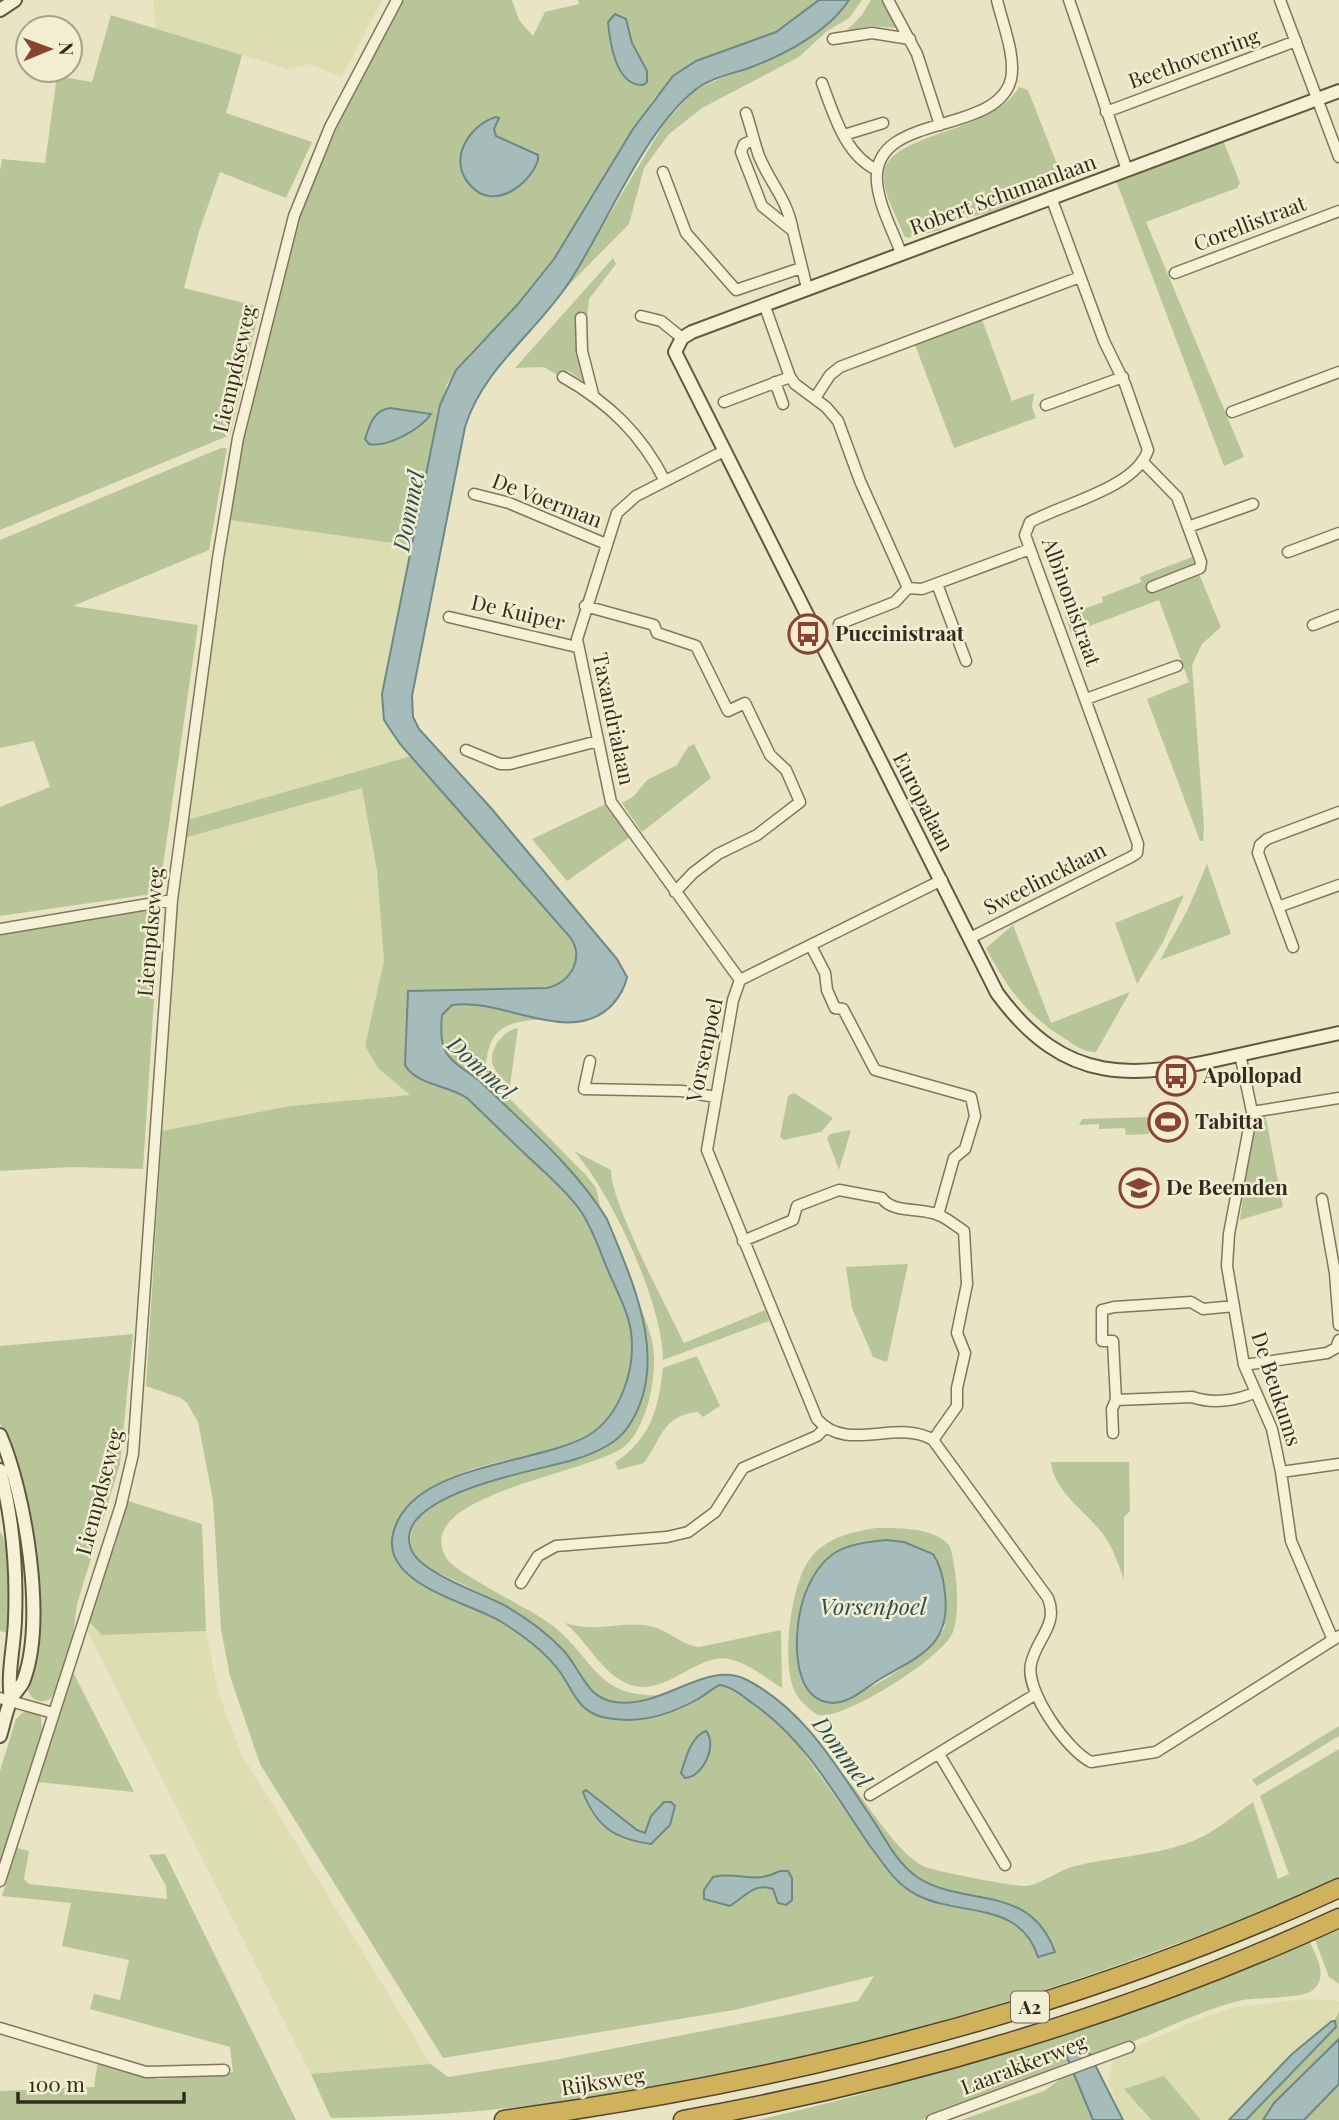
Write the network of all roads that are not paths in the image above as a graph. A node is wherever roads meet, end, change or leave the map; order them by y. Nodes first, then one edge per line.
1 (15, 0) edge
2 (397, 0) edge
3 (888, 0) edge
4 (997, 0) edge
5 (1069, 0) edge
6 (1280, 0) edge
7 (0, 10) edge
8 (834, 38) dead end
9 (909, 39) junction
10 (1296, 41) junction
11 (822, 83) dead end
12 (1339, 91) edge
13 (1317, 99) junction
14 (1106, 112) junction
15 (746, 113) dead end
16 (883, 123) dead end
17 (940, 125) junction
18 (844, 135) junction
19 (754, 140) junction
20 (1339, 157) edge
21 (877, 170) junction
22 (1127, 170) junction
23 (663, 172) dead end
24 (1051, 197) junction
25 (1339, 211) edge
26 (793, 232) junction
27 (901, 253) junction
28 (801, 268) junction
29 (1175, 273) dead end
30 (1080, 277) junction
31 (807, 288) junction
32 (764, 304) junction
33 (641, 316) dead end
34 (581, 318) dead end
35 (682, 338) junction
36 (1339, 372) edge
37 (563, 377) dead end
38 (790, 377) junction
39 (1123, 377) junction
40 (775, 382) junction
41 (593, 394) junction
42 (815, 398) junction
43 (724, 402) dead end
44 (783, 404) dead end
45 (1046, 405) dead end
46 (1232, 412) dead end
47 (724, 451) junction
48 (1142, 461) junction
49 (666, 481) junction
50 (474, 494) dead end
51 (1253, 504) dead end
52 (1188, 527) junction
53 (1339, 533) edge
54 (606, 544) junction
55 (1030, 549) junction
56 (1288, 552) dead end
57 (937, 584) junction
58 (1152, 587) dead end
59 (908, 588) junction
60 (585, 606) junction
61 (1339, 615) edge
62 (449, 617) dead end
63 (839, 624) dead end
64 (1313, 625) dead end
65 (578, 647) junction
66 (966, 661) dead end
67 (1177, 666) dead end
68 (1086, 699) junction
69 (598, 741) junction
70 (466, 750) dead end
71 (1339, 812) edge
72 (1137, 853) joint
73 (942, 880) junction
74 (1339, 885) edge
75 (675, 892) junction
76 (172, 900) junction
77 (1278, 907) junction
78 (0, 929) edge
79 (970, 938) junction
80 (811, 946) junction
81 (1293, 947) dead end
82 (740, 980) junction
83 (1339, 1033) edge
84 (1240, 1054) junction
85 (590, 1061) dead end
86 (715, 1097) junction
87 (1339, 1098) edge
88 (1252, 1112) junction
89 (1322, 1199) dead end
90 (938, 1215) junction
91 (743, 1241) junction
92 (1337, 1287) edge
93 (1234, 1306) junction
94 (1339, 1325) edge
95 (1338, 1346) edge
96 (1244, 1365) junction
97 (1256, 1392) junction
98 (1116, 1400) junction
99 (825, 1428) junction
100 (1113, 1433) dead end
101 (0, 1434) edge
102 (933, 1440) junction
103 (1339, 1464) edge
104 (0, 1470) edge
105 (1281, 1472) junction
106 (521, 1583) dead end
107 (1336, 1638) edge
108 (1036, 1694) junction
109 (5, 1699) edge
110 (53, 1713) junction
111 (0, 1735) edge
112 (939, 1754) junction
113 (870, 1795) dead end
114 (1004, 1865) dead end
115 (0, 1881) edge
116 (1339, 1888) edge
117 (1339, 1918) edge
118 (0, 2028) edge
119 (1129, 2047) dead end
120 (224, 2070) dead end
121 (504, 2120) edge
122 (683, 2120) edge
123 (932, 2120) edge

1 - 7 street
2 - 76 street, Liempdseweg
3 - 9 street
4 - 17 street
5 - 14 street
6 - 10 street
8 - 9 street
9 - 17 street
10 - 13 street
10 - 14 street, Beethovenring
11 - 18 street
12 - 13 street, Robert Schumanlaan
13 - 20 street
13 - 22 street, Robert Schumanlaan
14 - 22 street
15 - 19 street
16 - 18 street
17 - 21 street
18 - 21 street
19 - 26 street
19 - 26 street
21 - 27 street
22 - 24 street, Robert Schumanlaan
23 - 28 street
24 - 27 street, Robert Schumanlaan
24 - 30 street
25 - 29 street, Corellistraat
26 - 28 street
27 - 31 street, Robert Schumanlaan
28 - 31 street
30 - 39 street
30 - 42 street
31 - 32 street, Robert Schumanlaan
32 - 35 street, Robert Schumanlaan
32 - 38 street
33 - 35 street
34 - 41 street
35 - 47 street, Europalaan
36 - 46 street
37 - 41 street
38 - 40 street
38 - 42 street
39 - 45 street
39 - 48 street
40 - 43 street
40 - 44 street
41 - 49 street
42 - 59 street
47 - 49 street, Taxandrialaan
47 - 73 street, Europalaan
48 - 52 street
48 - 55 street, Albinonistraat
49 - 54 street, Taxandrialaan
50 - 54 street, De Voerman
51 - 52 street
52 - 58 street
53 - 56 street
54 - 60 street, Taxandrialaan
55 - 57 street
55 - 68 street, Albinonistraat
57 - 59 street
57 - 66 street
59 - 63 street
60 - 65 street, Taxandrialaan
60 - 75 street
61 - 64 street
62 - 65 street, De Kuiper
65 - 69 street, Taxandrialaan
67 - 68 street, Albinonistraat
68 - 72 street, Albinonistraat
69 - 70 street
69 - 75 street, Taxandrialaan
71 - 77 street
72 - 79 street, Sweelincklaan
73 - 79 street, Europalaan
73 - 80 street, Vorsenpoel
74 - 77 street
75 - 82 street, Taxandrialaan
76 - 78 street
76 - 110 street, Liempdseweg
77 - 81 street
79 - 84 street, Europalaan
80 - 82 street, Vorsenpoel
80 - 90 street
82 - 86 street, Vorsenpoel
83 - 84 street, Europalaan
84 - 88 street, De Beukums
85 - 86 street
86 - 91 street, Vorsenpoel
87 - 88 street
88 - 93 street, De Beukums
89 - 92 street
90 - 91 street
90 - 102 street
91 - 99 street, Vorsenpoel
92 - 94 street
93 - 96 street, De Beukums
93 - 98 street
95 - 96 street
96 - 97 street, De Beukums
97 - 98 street
97 - 105 street, De Beukums
98 - 100 street
99 - 102 street
99 - 106 street
101 - 109 street
102 - 108 street
103 - 105 street, De Beukums
104 - 109 street
105 - 107 street
107 - 108 street
108 - 112 street
109 - 110 street
109 - 111 street
110 - 115 street, Liempdseweg
112 - 113 street
112 - 114 street
116 - 121 highway, Rijksweg / A2
117 - 122 highway, A2
118 - 120 street
119 - 123 street, Laarakkerweg

